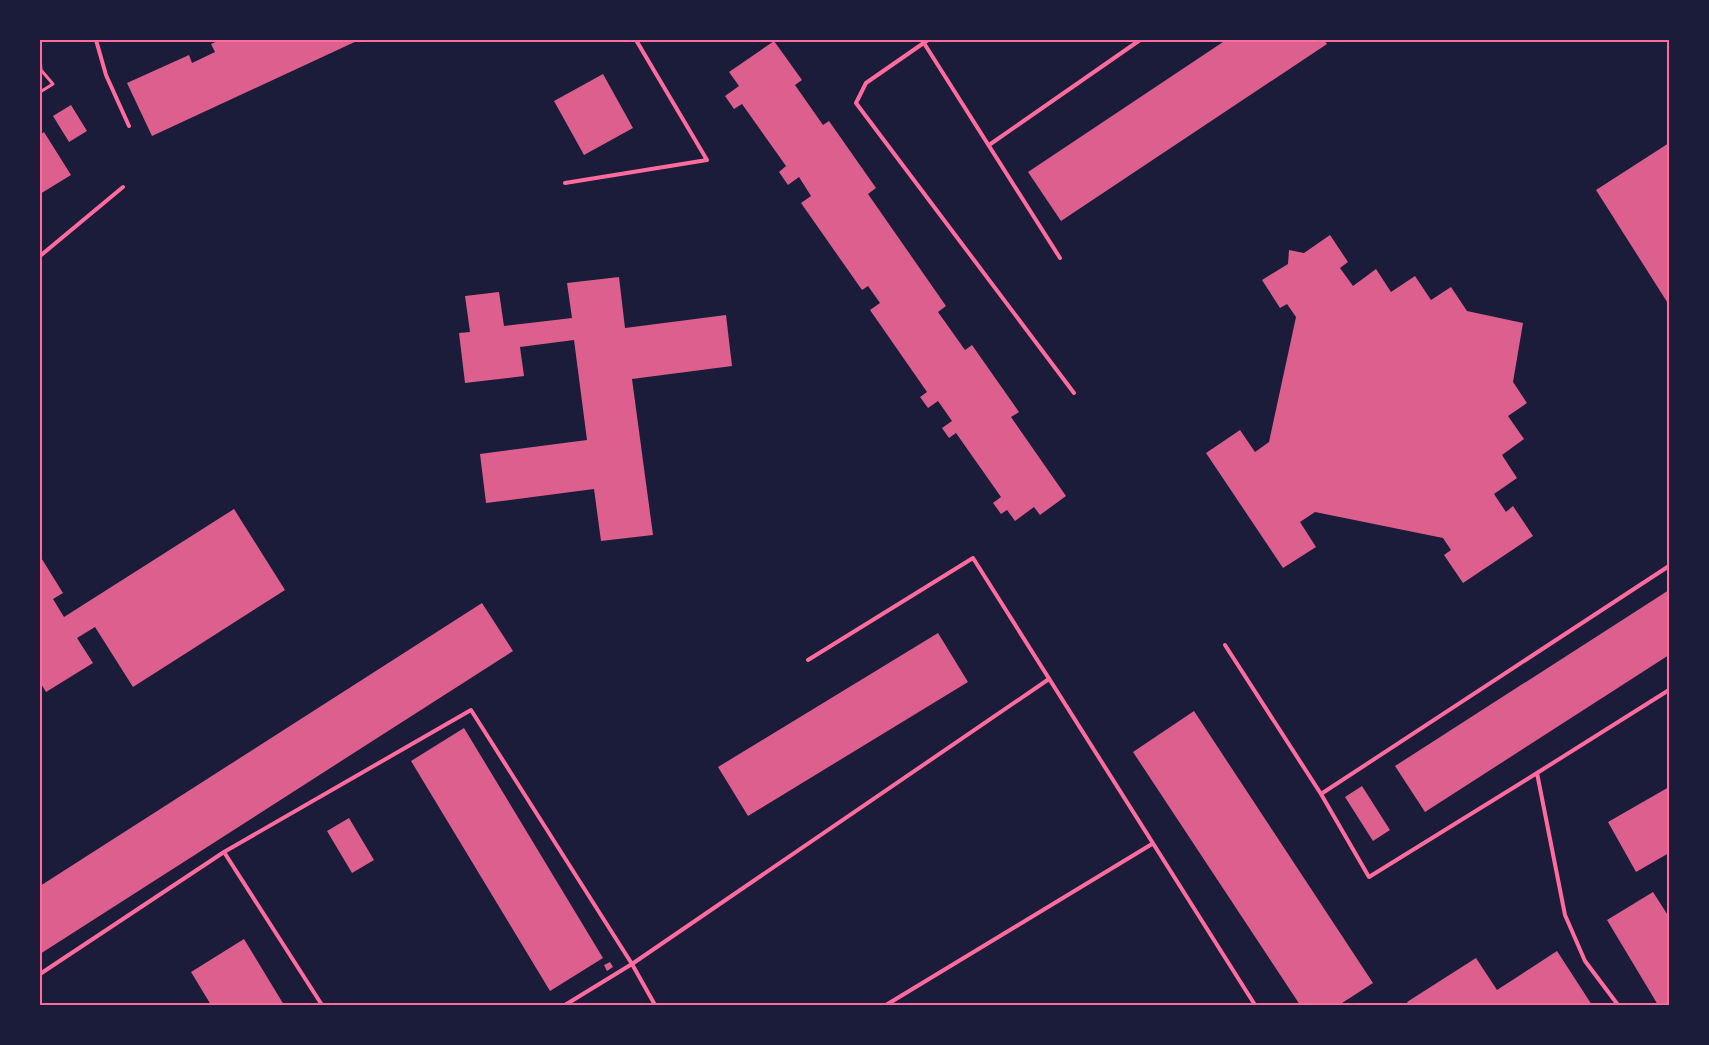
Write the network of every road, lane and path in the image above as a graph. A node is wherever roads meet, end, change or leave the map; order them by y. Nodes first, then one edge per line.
1 (96, 40) edge
2 (636, 40) edge
3 (1140, 40) edge
4 (925, 41) edge
5 (40, 56) edge
6 (41, 70) edge
7 (40, 92) edge
8 (129, 126) dead end
9 (989, 145) junction
10 (565, 183) dead end
11 (123, 187) dead end
12 (40, 256) edge
13 (1060, 258) dead end
14 (1074, 393) dead end
15 (1669, 566) edge
16 (1225, 645) dead end
17 (808, 660) dead end
18 (1049, 679) junction
19 (1669, 690) edge
20 (1537, 773) junction
21 (1321, 794) junction
22 (1152, 844) junction
23 (224, 852) junction
24 (632, 964) junction
25 (40, 974) edge
26 (322, 1005) edge
27 (565, 1005) edge
28 (656, 1005) edge
29 (886, 1005) edge
30 (1255, 1005) edge
31 (1618, 1005) edge

1 - 8 lane
2 - 10 lane
3 - 9 lane
4 - 9 lane
4 - 14 lane
5 - 6 path
6 - 7 path
9 - 13 lane
11 - 12 lane
15 - 21 lane
16 - 21 lane
17 - 18 lane
18 - 22 lane
18 - 24 lane
19 - 20 lane
20 - 21 lane
20 - 31 lane
22 - 29 lane
22 - 30 lane
23 - 24 lane
23 - 25 lane
23 - 26 lane
24 - 27 lane
24 - 28 lane

